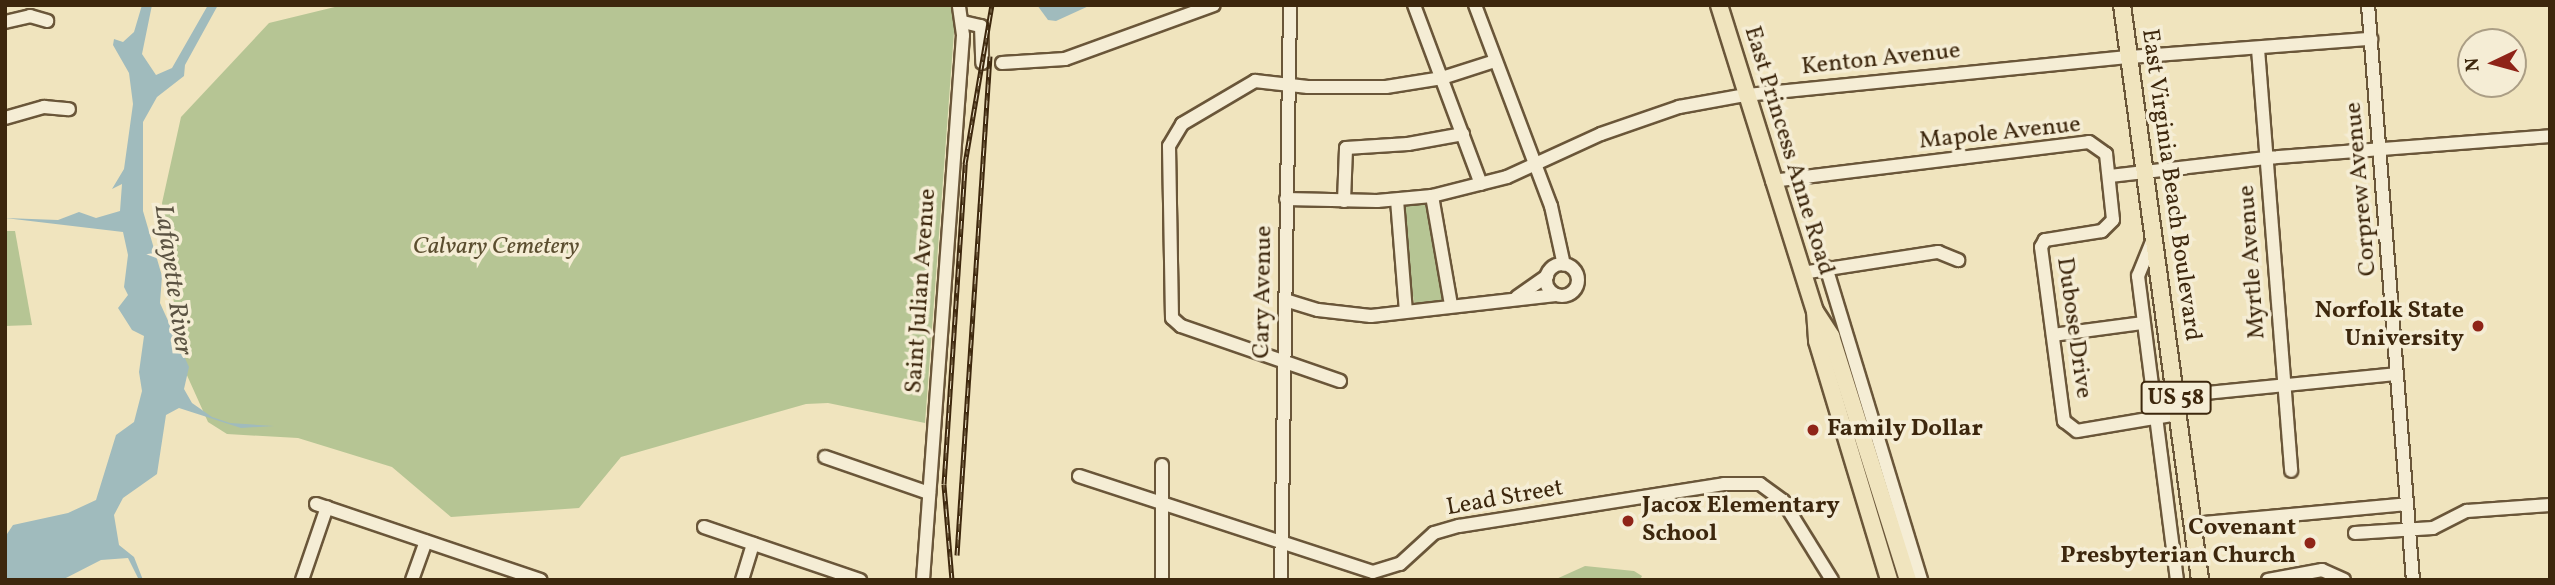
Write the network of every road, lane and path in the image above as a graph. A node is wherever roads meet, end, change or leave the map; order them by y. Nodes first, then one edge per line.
1 (959, 5) edge
2 (1214, 5) edge
3 (1290, 5) edge
4 (1414, 5) edge
5 (1475, 5) edge
6 (1719, 5) edge
7 (2122, 5) edge
8 (2368, 5) edge
9 (47, 21) dead end
10 (5, 22) edge
11 (963, 22) junction
12 (2371, 39) junction
13 (2258, 49) junction
14 (2129, 57) junction
15 (1495, 61) junction
16 (982, 63) dead end
17 (1002, 63) dead end
18 (1442, 78) junction
19 (1287, 84) junction
20 (1746, 95) junction
21 (69, 109) dead end
22 (5, 118) edge
23 (1463, 134) junction
24 (2550, 136) edge
25 (2380, 149) junction
26 (2266, 158) junction
27 (1536, 165) junction
28 (2143, 169) junction
29 (2110, 176) junction
30 (1772, 181) junction
31 (1481, 184) junction
32 (1432, 196) junction
33 (1286, 199) junction
34 (1397, 200) junction
35 (1344, 201) junction
36 (2153, 239) junction
37 (2042, 243) junction
38 (2027, 245) dead end
39 (1958, 260) dead end
40 (1564, 265) junction
41 (1826, 267) junction
42 (1802, 273) junction
43 (1547, 276) junction
44 (1556, 295) junction
45 (1517, 296) junction
46 (1285, 300) junction
47 (1451, 306) junction
48 (1815, 311) junction
49 (1406, 312) junction
50 (2143, 323) junction
51 (2053, 335) junction
52 (1284, 362) junction
53 (2397, 374) junction
54 (1340, 381) dead end
55 (2284, 386) junction
56 (2176, 396) junction
57 (2178, 414) junction
58 (2154, 419) junction
59 (825, 457) dead end
60 (1162, 465) dead end
61 (2291, 471) dead end
62 (1079, 476) dead end
63 (929, 493) junction
64 (2407, 503) junction
65 (1162, 504) junction
66 (2550, 505) edge
67 (2193, 524) junction
68 (704, 527) dead end
69 (2409, 527) junction
70 (2355, 533) dead end
71 (426, 541) junction
72 (753, 544) junction
73 (1282, 545) junction
74 (523, 577) edge
75 (302, 580) edge
76 (412, 580) edge
77 (541, 580) edge
78 (742, 580) edge
79 (860, 580) edge
80 (923, 580) edge
81 (1161, 580) edge
82 (1280, 580) edge
83 (1832, 580) edge
84 (1889, 580) edge
85 (1908, 580) edge
86 (1921, 580) edge
87 (2177, 580) edge
88 (2200, 580) edge
89 (2268, 580) edge
90 (2344, 580) edge
91 (2413, 580) edge

1 - 11 street, Saint Julian Avenue
2 - 17 street
3 - 19 street, Cary Avenue
4 - 18 street
5 - 15 street
6 - 20 main road, East Princess Anne Road
7 - 14 main road, East Virginia Beach Boulevard / US 58
8 - 12 street, Corprew Avenue
9 - 10 street
11 - 16 street
11 - 63 street, Saint Julian Avenue
12 - 13 street, Kenton Avenue
12 - 25 street, Corprew Avenue
13 - 14 street, Kenton Avenue
13 - 26 street, Myrtle Avenue
14 - 20 street, Kenton Avenue
14 - 28 main road, East Virginia Beach Boulevard / US 58
15 - 18 street
15 - 27 street
18 - 19 street
18 - 23 street
19 - 33 street, Cary Avenue
19 - 52 street
20 - 27 street, Kenton Avenue
20 - 30 main road, East Princess Anne Road
21 - 22 street
23 - 31 street
23 - 35 street
24 - 25 street
25 - 26 street
25 - 53 street, Corprew Avenue
26 - 28 street
26 - 55 street, Myrtle Avenue
27 - 31 street, Kenton Avenue
27 - 40 street
28 - 29 street
28 - 36 main road, East Virginia Beach Boulevard / US 58
29 - 30 street, Mapole Avenue
29 - 37 street, Dubose Drive
30 - 42 main road, East Princess Anne Road
31 - 32 street, Kenton Avenue
32 - 34 street, Kenton Avenue
32 - 47 street
33 - 35 street, Kenton Avenue
33 - 46 street, Cary Avenue
34 - 35 street, Kenton Avenue
34 - 49 street
36 - 50 street
36 - 56 main road, East Virginia Beach Boulevard / US 58
37 - 38 street
37 - 51 street, Dubose Drive
39 - 41 street
40 - 43 street
40 - 44 street
41 - 42 street
41 - 86 street
42 - 48 main road, East Princess Anne Road
43 - 44 street
43 - 45 street
44 - 45 street
45 - 47 street
46 - 49 street
46 - 52 street, Cary Avenue
47 - 49 street
48 - 84 main road, East Princess Anne Road
48 - 85 main road, East Princess Anne Road
50 - 51 street
50 - 58 street
51 - 58 street, Dubose Drive
52 - 54 street
52 - 73 street, Cary Avenue
53 - 55 street
53 - 64 street, Corprew Avenue
55 - 56 street
55 - 61 street, Myrtle Avenue
56 - 57 main road, East Virginia Beach Boulevard / US 58
57 - 58 street, Dubose Drive
57 - 67 main road, East Virginia Beach Boulevard / US 58
58 - 87 street
59 - 63 street
60 - 65 street
62 - 65 street, Lead Street
63 - 80 street, Saint Julian Avenue
64 - 67 street
64 - 69 street, Corprew Avenue
65 - 73 street, Lead Street
65 - 81 street
66 - 69 street
67 - 88 main road, East Virginia Beach Boulevard / US 58
68 - 72 street
69 - 70 street
69 - 91 street, Corprew Avenue
71 - 74 street
71 - 75 street
71 - 76 street
72 - 78 street
72 - 79 street
73 - 82 street, Cary Avenue
73 - 83 street, Lead Street
74 - 77 street
89 - 90 street

